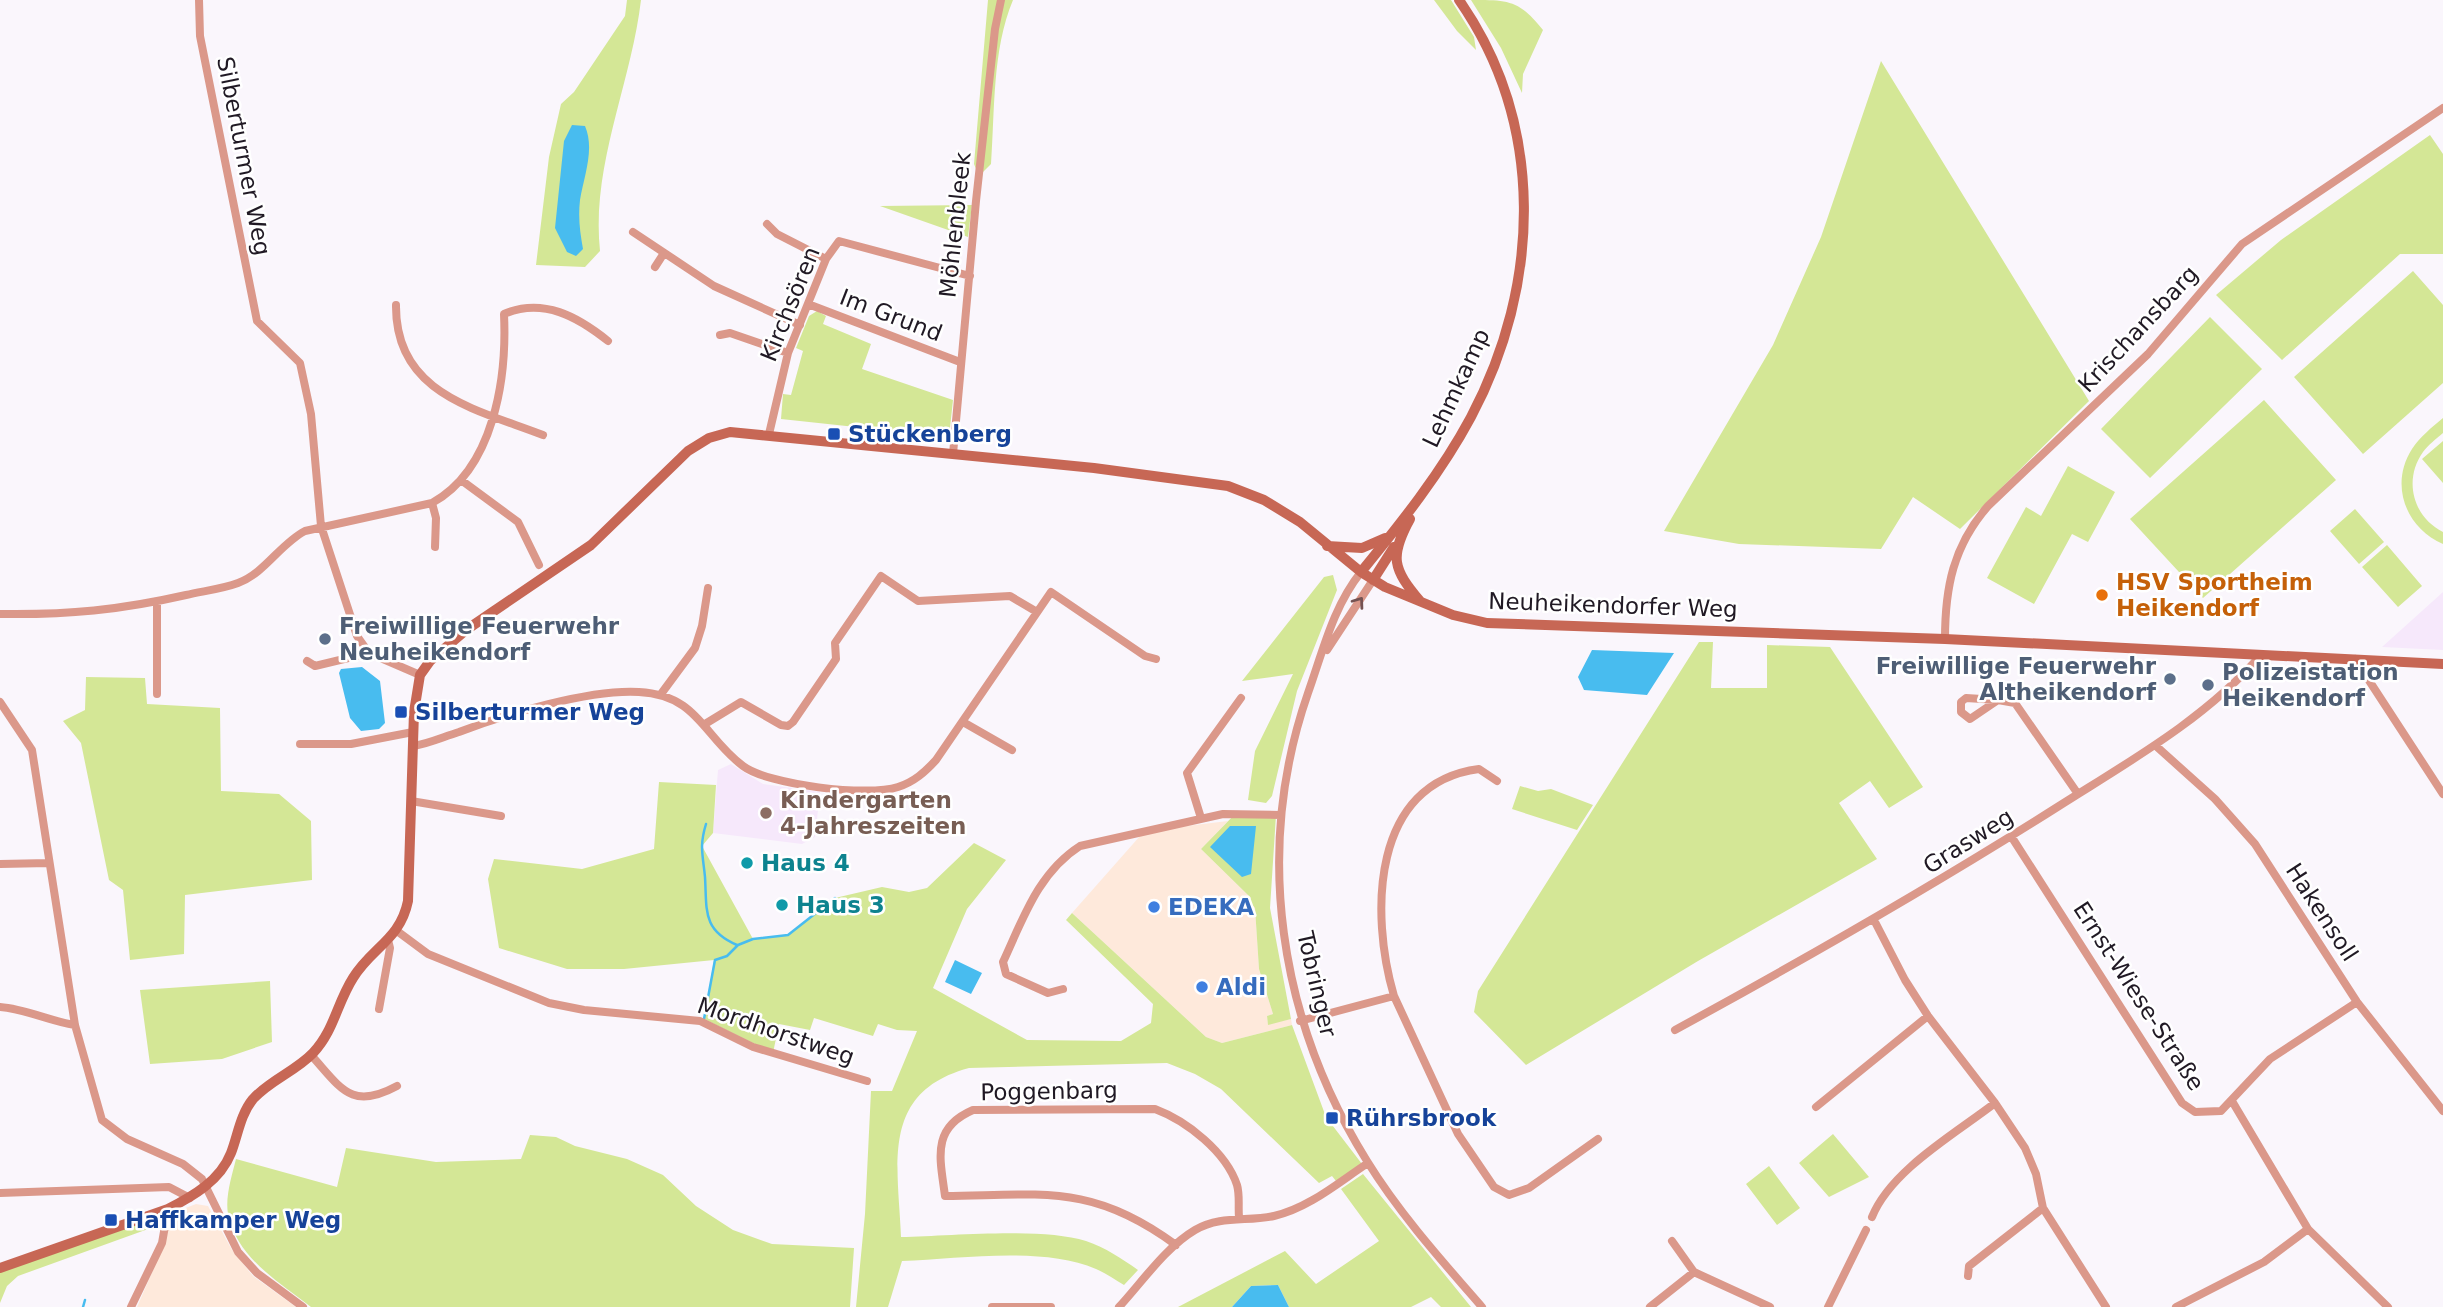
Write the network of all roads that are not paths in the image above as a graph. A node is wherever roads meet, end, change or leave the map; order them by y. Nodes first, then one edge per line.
1 (199, 0) edge
2 (1001, 0) edge
3 (1459, 0) edge
4 (2443, 108) edge
5 (767, 225) dead end
6 (633, 232) dead end
7 (664, 253) junction
8 (826, 259) junction
9 (655, 267) dead end
10 (970, 276) junction
11 (808, 304) junction
12 (396, 305) dead end
13 (800, 325) junction
14 (720, 335) dead end
15 (608, 341) dead end
16 (788, 354) junction
17 (961, 362) junction
18 (492, 415) junction
19 (769, 434) junction
20 (543, 435) dead end
21 (953, 454) junction
22 (461, 480) junction
23 (432, 503) junction
24 (321, 526) junction
25 (1398, 533) junction
26 (1327, 545) junction
27 (435, 547) dead end
28 (539, 565) dead end
29 (1361, 572) junction
30 (1373, 580) junction
31 (708, 587) dead end
32 (157, 601) junction
33 (1423, 605) junction
34 (1037, 612) junction
35 (0, 614) edge
36 (1945, 639) junction
37 (369, 653) junction
38 (2261, 655) junction
39 (1156, 659) dead end
40 (2355, 659) junction
41 (307, 662) dead end
42 (2443, 664) edge
43 (1318, 665) junction
44 (420, 675) junction
45 (158, 694) dead end
46 (661, 694) junction
47 (1241, 698) dead end
48 (1998, 701) dead end
49 (0, 702) edge
50 (962, 722) junction
51 (705, 724) junction
52 (413, 732) junction
53 (300, 744) dead end
54 (414, 746) junction
55 (2156, 746) junction
56 (1012, 750) dead end
57 (1497, 782) dead end
58 (2078, 794) junction
59 (2443, 794) edge
60 (411, 801) junction
61 (1280, 815) junction
62 (501, 816) dead end
63 (1201, 818) junction
64 (2011, 836) junction
65 (48, 863) junction
66 (0, 864) edge
67 (1874, 920) junction
68 (397, 931) junction
69 (388, 940) junction
70 (1063, 989) dead end
71 (1394, 996) junction
72 (2357, 1002) junction
73 (0, 1007) edge
74 (379, 1009) dead end
75 (1928, 1016) junction
76 (1300, 1021) junction
77 (75, 1025) junction
78 (1675, 1030) dead end
79 (312, 1055) junction
80 (867, 1081) dead end
81 (397, 1086) dead end
82 (2232, 1101) junction
83 (1995, 1103) junction
84 (1816, 1107) dead end
85 (2443, 1111) edge
86 (1598, 1139) dead end
87 (1368, 1163) junction
88 (206, 1186) junction
89 (0, 1193) edge
90 (190, 1198) junction
91 (2043, 1208) junction
92 (168, 1209) junction
93 (1239, 1217) junction
94 (1872, 1217) dead end
95 (2308, 1229) junction
96 (1866, 1230) dead end
97 (1671, 1241) dead end
98 (1176, 1245) junction
99 (0, 1268) edge
100 (1695, 1272) junction
101 (1968, 1276) dead end
102 (131, 1307) edge
103 (303, 1307) edge
104 (992, 1307) edge
105 (1051, 1307) edge
106 (1119, 1307) edge
107 (1482, 1307) edge
108 (1650, 1307) edge
109 (1770, 1307) edge
110 (1828, 1307) edge
111 (2106, 1307) edge
112 (2176, 1307) edge
113 (2388, 1307) edge

1 - 24 street, Silberturmer Weg
2 - 10 street, Möhlenbleek
3 - 25 street, Lehmkamp
4 - 36 street, Krischansbarg
5 - 8 street
6 - 7 street
7 - 9 street
7 - 13 street
8 - 10 street, Kirchsören
8 - 11 street, Kirchsören
10 - 17 street, Möhlenbleek
11 - 13 street, Kirchsören
11 - 17 street, Im Grund
12 - 18 street
13 - 16 street, Kirchsören
14 - 16 street
15 - 18 street
16 - 19 street, Kirchsören
17 - 21 street, Möhlenbleek
18 - 20 street
18 - 22 street
19 - 21 street, Neuheikendorfer Weg
19 - 44 street, Neuheikendorfer Weg
21 - 26 street, Neuheikendorfer Weg
22 - 23 street
22 - 28 street
23 - 24 street
23 - 27 street
24 - 32 street
24 - 37 street, Silberturmer Weg
25 - 26 street
25 - 29 street
25 - 30 street
25 - 33 street
26 - 29 street, Neuheikendorfer Weg
29 - 30 street, Neuheikendorfer Weg
29 - 43 street, Tobringer
30 - 33 street, Neuheikendorfer Weg
43 -> 30 street, Tobringer
31 - 46 street
32 - 35 street
32 - 45 street
33 - 36 street, Neuheikendorfer Weg
34 - 39 street
34 - 50 street
34 - 51 street
36 - 38 street, Neuheikendorfer Weg
37 - 41 street
37 - 44 street
38 - 40 street, Neuheikendorfer Weg
38 - 55 street, Grasweg
40 - 42 street, Neuheikendorfer Weg
40 - 59 street
43 - 61 street, Tobringer
44 - 52 street
46 - 51 street
46 - 54 street
47 - 63 street
48 - 58 street
49 - 65 street
50 - 51 street
50 - 56 street
52 - 53 street
52 - 54 street
54 - 60 street
55 - 58 street, Grasweg
55 - 72 street, Hakensoll
57 - 71 street
58 - 64 street, Grasweg
60 - 62 street
60 - 68 street
61 - 63 street
61 - 76 street, Tobringer
63 - 70 street
64 - 67 street, Grasweg
64 - 82 street, Ernst-Wiese-Straße
65 - 66 street
65 - 77 street
67 - 75 street
67 - 78 street, Grasweg
68 - 69 street
68 - 80 street, Mordhorstweg
69 - 74 street
69 - 79 street
71 - 76 street
71 - 86 street
72 - 82 street, Ernst-Wiese-Straße
72 - 85 street, Hakensoll
73 - 77 street
75 - 83 street
75 - 84 street
76 - 87 street, Tobringer
77 - 88 street
79 - 81 street
79 - 88 street
82 - 95 street
83 - 91 street
83 - 94 street
87 - 93 street
87 - 107 street, Tobringer
88 - 90 street
88 - 103 street
89 - 90 street
90 - 92 street
91 - 101 street
91 - 111 street
92 - 99 street
92 - 102 street
93 - 98 street
93 - 98 street, Poggenbarg
95 - 112 street
95 - 113 street
96 - 110 street
97 - 100 street
98 - 106 street
100 - 108 street
100 - 109 street
104 - 105 street

